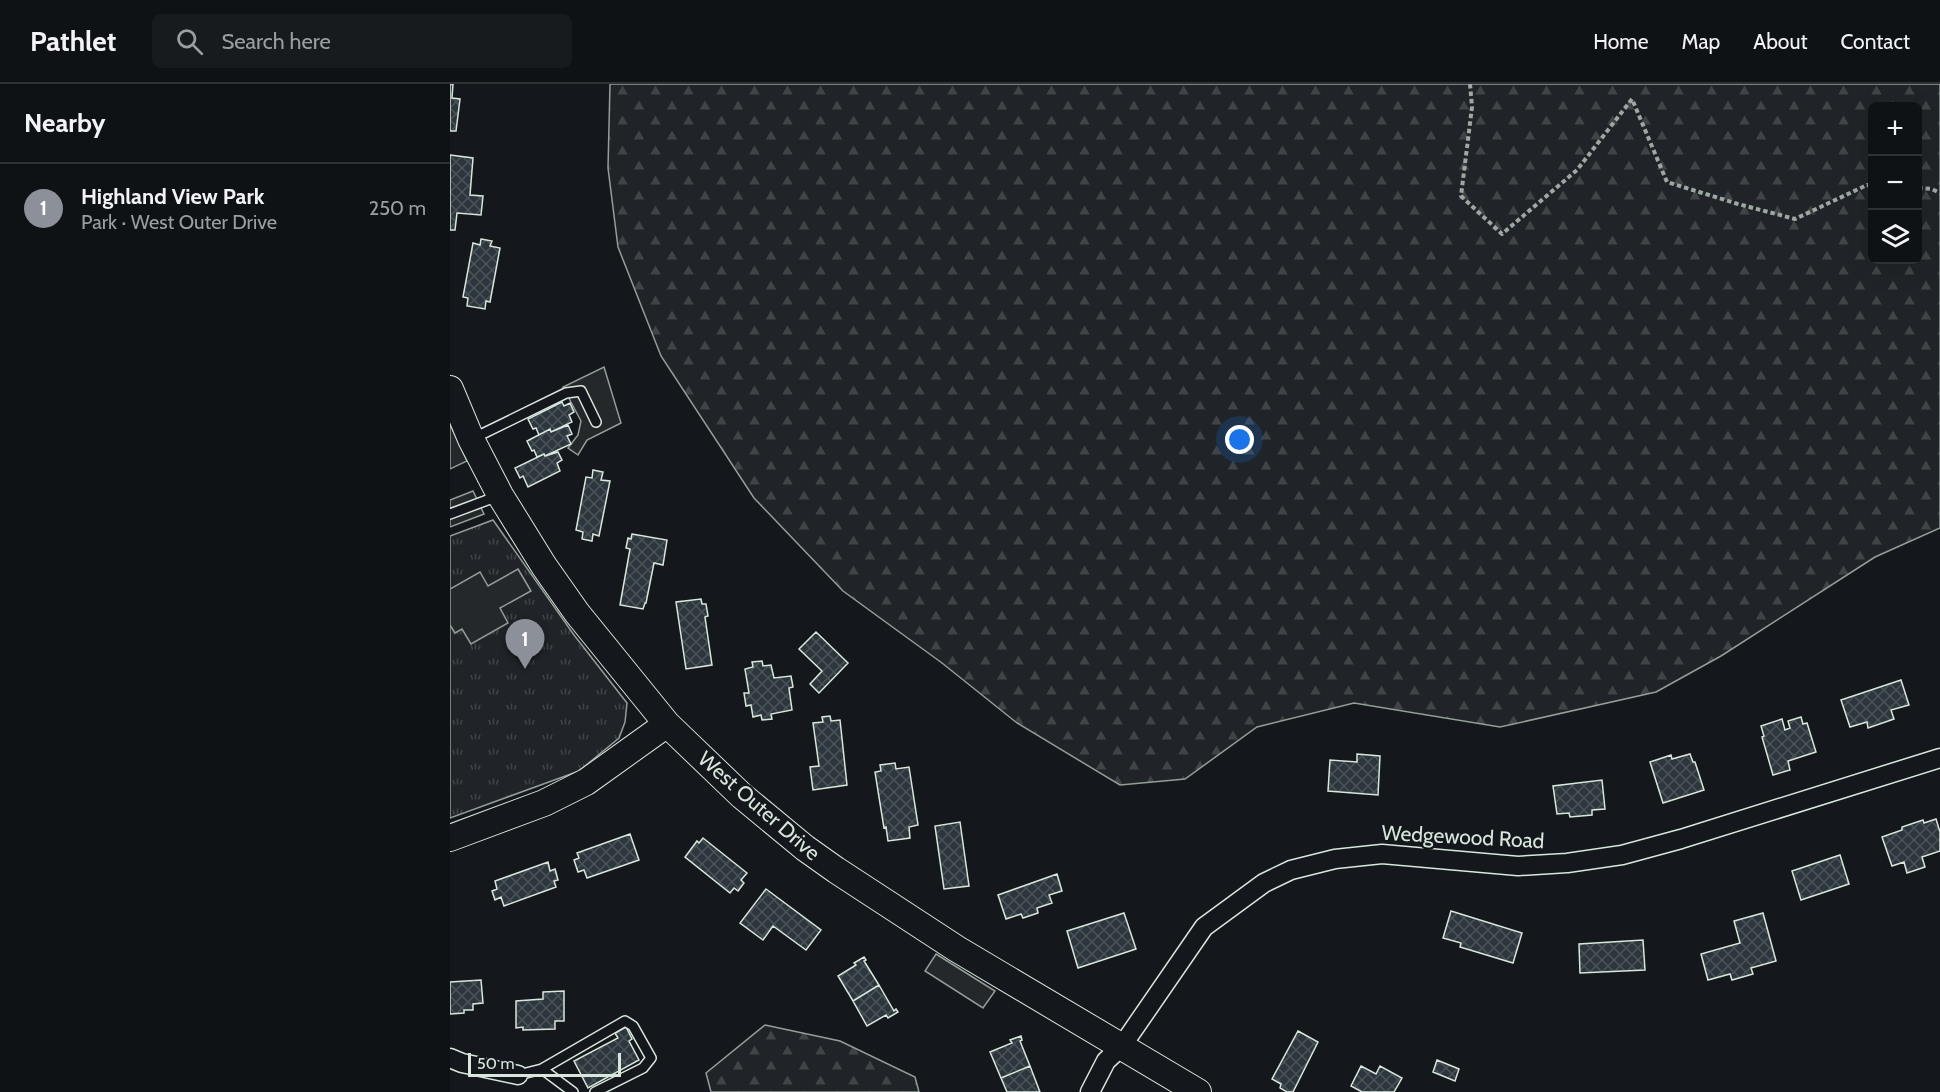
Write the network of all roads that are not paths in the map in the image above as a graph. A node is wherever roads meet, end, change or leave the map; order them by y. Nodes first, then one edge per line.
1 (450, 389) edge
2 (596, 422) dead end
3 (471, 439) junction
4 (500, 495) junction
5 (450, 514) edge
6 (667, 724) junction
7 (1940, 758) edge
8 (450, 838) edge
9 (1122, 1046) junction
10 (450, 1058) edge
11 (542, 1069) junction
12 (518, 1075) joint
13 (573, 1092) edge
14 (595, 1092) edge
15 (1090, 1092) edge
16 (1198, 1092) edge

1 - 3 street, West Outer Drive
2 - 3 lane
3 - 4 street, West Outer Drive
4 - 5 lane
4 - 6 street, West Outer Drive
6 - 8 street
6 - 9 street, West Outer Drive
7 - 9 street, Wedgewood Road
9 - 15 street, Wedgewood Road
9 - 16 street, West Outer Drive
10 - 12 street
11 - 12 lane
11 - 13 lane
11 - 14 lane

